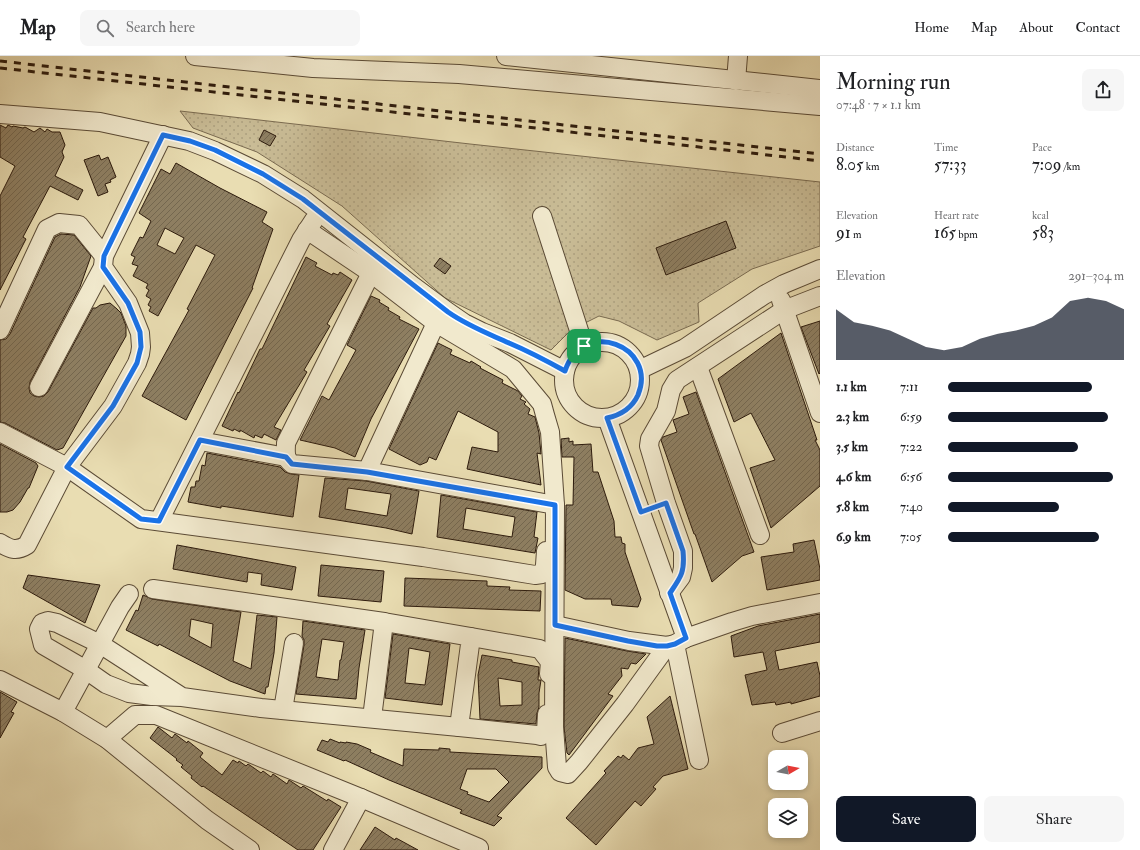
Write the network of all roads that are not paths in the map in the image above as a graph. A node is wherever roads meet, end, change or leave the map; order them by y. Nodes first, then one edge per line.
1 (195, 56) edge
2 (506, 56) edge
3 (738, 56) edge
4 (736, 81) junction
5 (820, 89) edge
6 (820, 106) edge
7 (0, 114) edge
8 (163, 135) junction
9 (320, 211) junction
10 (542, 216) dead end
11 (307, 230) junction
12 (103, 261) junction
13 (820, 269) edge
14 (371, 273) junction
15 (776, 288) junction
16 (820, 296) edge
17 (784, 310) junction
18 (436, 323) junction
19 (0, 330) edge
20 (584, 346) junction
21 (698, 367) junction
22 (640, 370) junction
23 (565, 371) junction
24 (39, 387) dead end
25 (820, 413) edge
26 (607, 418) junction
27 (0, 432) edge
28 (200, 440) junction
29 (286, 457) junction
30 (67, 467) junction
31 (367, 472) junction
32 (666, 503) junction
33 (551, 504) junction
34 (641, 512) junction
35 (159, 521) junction
36 (760, 535) dead end
37 (0, 543) edge
38 (153, 589) dead end
39 (670, 593) junction
40 (129, 594) dead end
41 (820, 603) edge
42 (384, 622) junction
43 (555, 625) junction
44 (471, 637) junction
45 (676, 642) junction
46 (294, 643) dead end
47 (100, 644) junction
48 (86, 670) junction
49 (0, 680) edge
50 (182, 698) junction
51 (283, 710) junction
52 (63, 712) junction
53 (372, 718) junction
54 (820, 721) edge
55 (459, 727) junction
56 (782, 733) dead end
57 (107, 739) junction
58 (699, 760) dead end
59 (361, 798) junction
60 (479, 848) dead end
61 (250, 850) edge
62 (333, 850) edge

1 - 6 street
2 - 4 street
3 - 4 street
4 - 5 street
7 - 8 street
8 - 9 street
8 - 12 street
9 - 11 street
9 - 23 street
10 - 20 street
11 - 14 street
11 - 28 street
12 - 19 street
12 - 24 street
12 - 30 street
13 - 15 street
14 - 18 street
14 - 29 street
15 - 17 street
15 - 22 street
16 - 17 street
17 - 21 street
17 - 25 street
18 - 31 street
18 - 33 street
20 - 22 street
20 - 23 street
21 - 32 street
21 - 36 street
22 - 26 street
23 - 26 street
26 - 34 street
27 - 30 street
28 - 29 street
28 - 35 street
29 - 31 street
30 - 35 street
30 - 37 street
31 - 33 street
32 - 34 street
32 - 39 street
33 - 35 street
33 - 43 street
34 - 39 street
38 - 42 street
39 - 45 street
40 - 47 street
41 - 45 street
42 - 44 street
42 - 53 street
43 - 45 street
43 - 45 street
44 - 55 street
44 - 55 street
45 - 58 street
46 - 51 street
47 - 48 street
47 - 48 street
47 - 50 street
48 - 50 street
48 - 52 street
49 - 52 street
50 - 51 street
51 - 53 street
52 - 57 street
53 - 55 street
54 - 56 street
57 - 59 street
57 - 61 street
59 - 60 street
59 - 62 street

